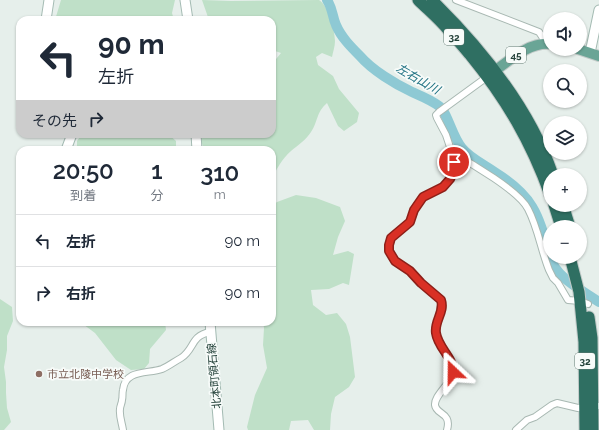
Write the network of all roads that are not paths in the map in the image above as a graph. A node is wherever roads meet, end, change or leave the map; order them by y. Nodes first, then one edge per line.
1 (49, 0) edge
2 (185, 0) edge
3 (418, 0) edge
4 (432, 0) edge
5 (456, 0) edge
6 (599, 10) edge
7 (47, 16) edge
8 (187, 16) edge
9 (543, 37) edge
10 (543, 45) edge
11 (594, 55) edge
12 (491, 74) junction
13 (452, 153) junction
14 (550, 168) edge
15 (543, 175) edge
16 (573, 264) edge
17 (578, 264) edge
18 (579, 277) junction
19 (583, 299) junction
20 (210, 326) edge
21 (210, 332) junction
22 (592, 407) edge
23 (123, 430) edge
24 (219, 430) edge
25 (447, 430) edge
26 (516, 430) edge
27 (585, 430) edge
28 (593, 430) edge

1 - 7 main road
2 - 8 main road
3 - 12 highway, 32
4 - 12 highway, 32
5 - 9 street
6 - 11 main road
10 - 12 main road, 45
12 - 13 street
12 - 14 highway, 32
12 - 15 highway, 32
13 - 19 street
13 - 25 street
16 - 18 highway, 32
17 - 18 highway, 32
18 - 19 highway, 32
19 - 22 highway, 32
20 - 21 main road, 北本町領石線
21 - 23 street
21 - 24 main road, 北本町領石線
22 - 26 street
22 - 27 highway, 32
22 - 28 highway, 32

